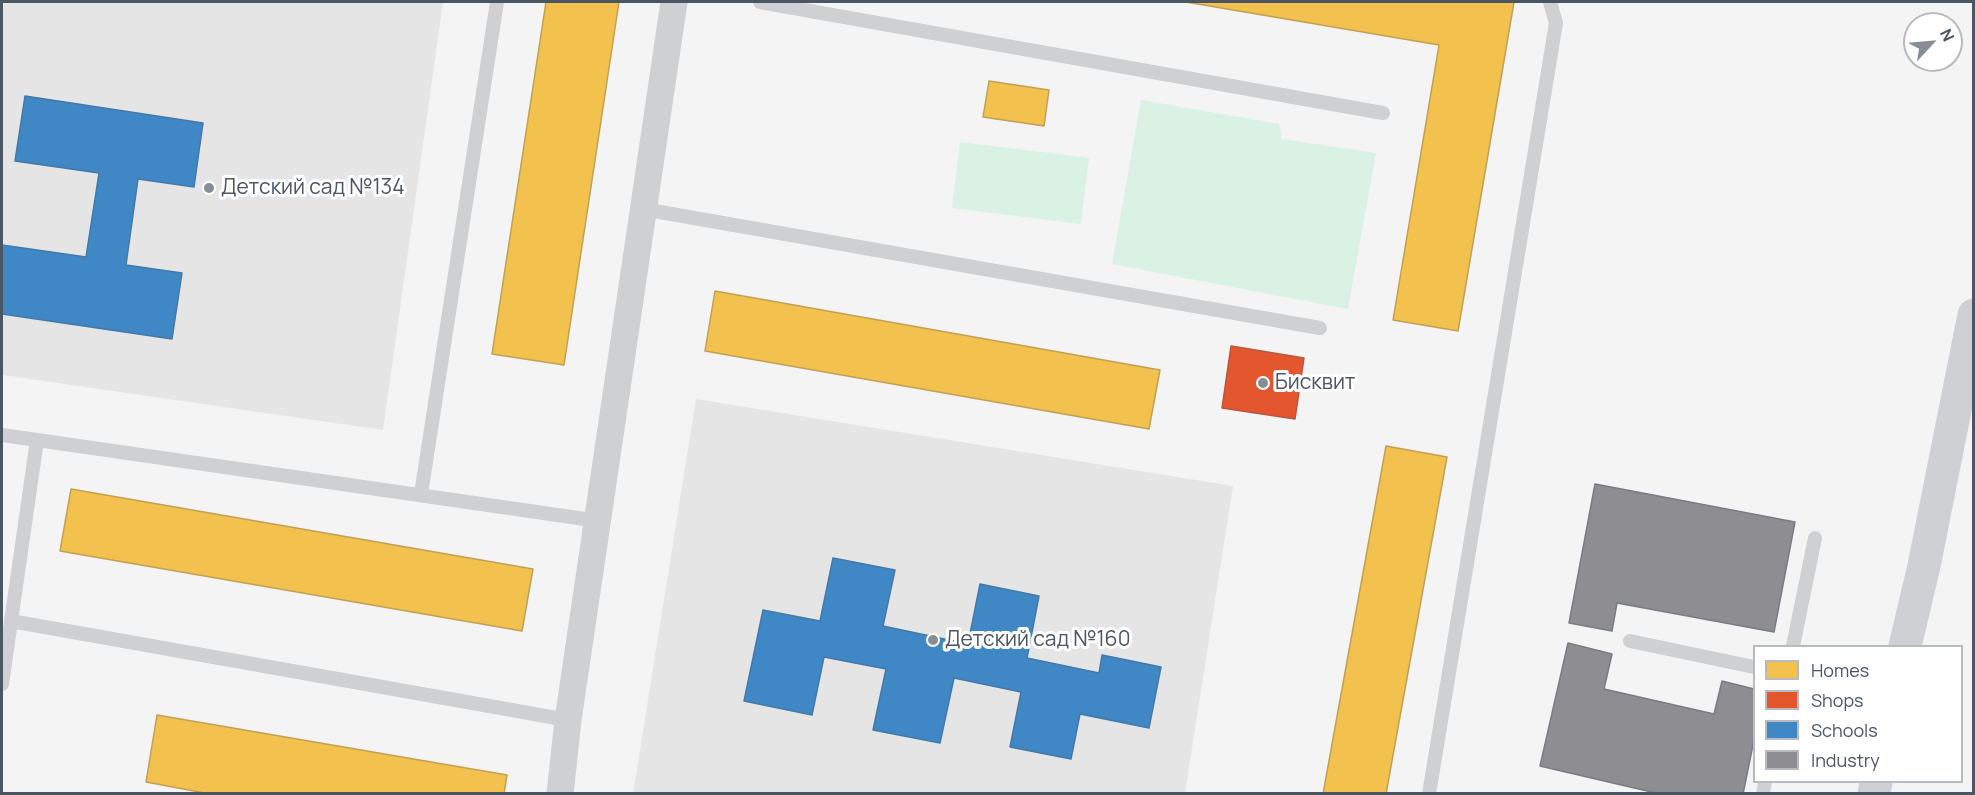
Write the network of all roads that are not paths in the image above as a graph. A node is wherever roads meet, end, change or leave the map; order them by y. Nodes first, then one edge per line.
1 (497, 2) edge
2 (674, 2) edge
3 (760, 2) edge
4 (1550, 2) edge
5 (1383, 113) dead end
6 (643, 209) junction
7 (1974, 315) edge
8 (1320, 328) dead end
9 (2, 435) edge
10 (37, 440) junction
11 (421, 494) junction
12 (599, 521) junction
13 (1815, 538) dead end
14 (11, 621) junction
15 (1630, 641) dead end
16 (1793, 645) edge
17 (1905, 645) edge
18 (1753, 667) edge
19 (2, 684) edge
20 (568, 720) junction
21 (560, 794) edge
22 (1429, 794) edge

1 - 11 lane
2 - 6 street
3 - 5 lane
4 - 22 lane
6 - 8 lane
6 - 12 street
7 - 17 main road
9 - 10 lane
10 - 11 lane
10 - 14 lane
11 - 12 lane
12 - 20 street
13 - 16 lane
14 - 19 lane
14 - 20 lane
15 - 18 lane
20 - 21 street

